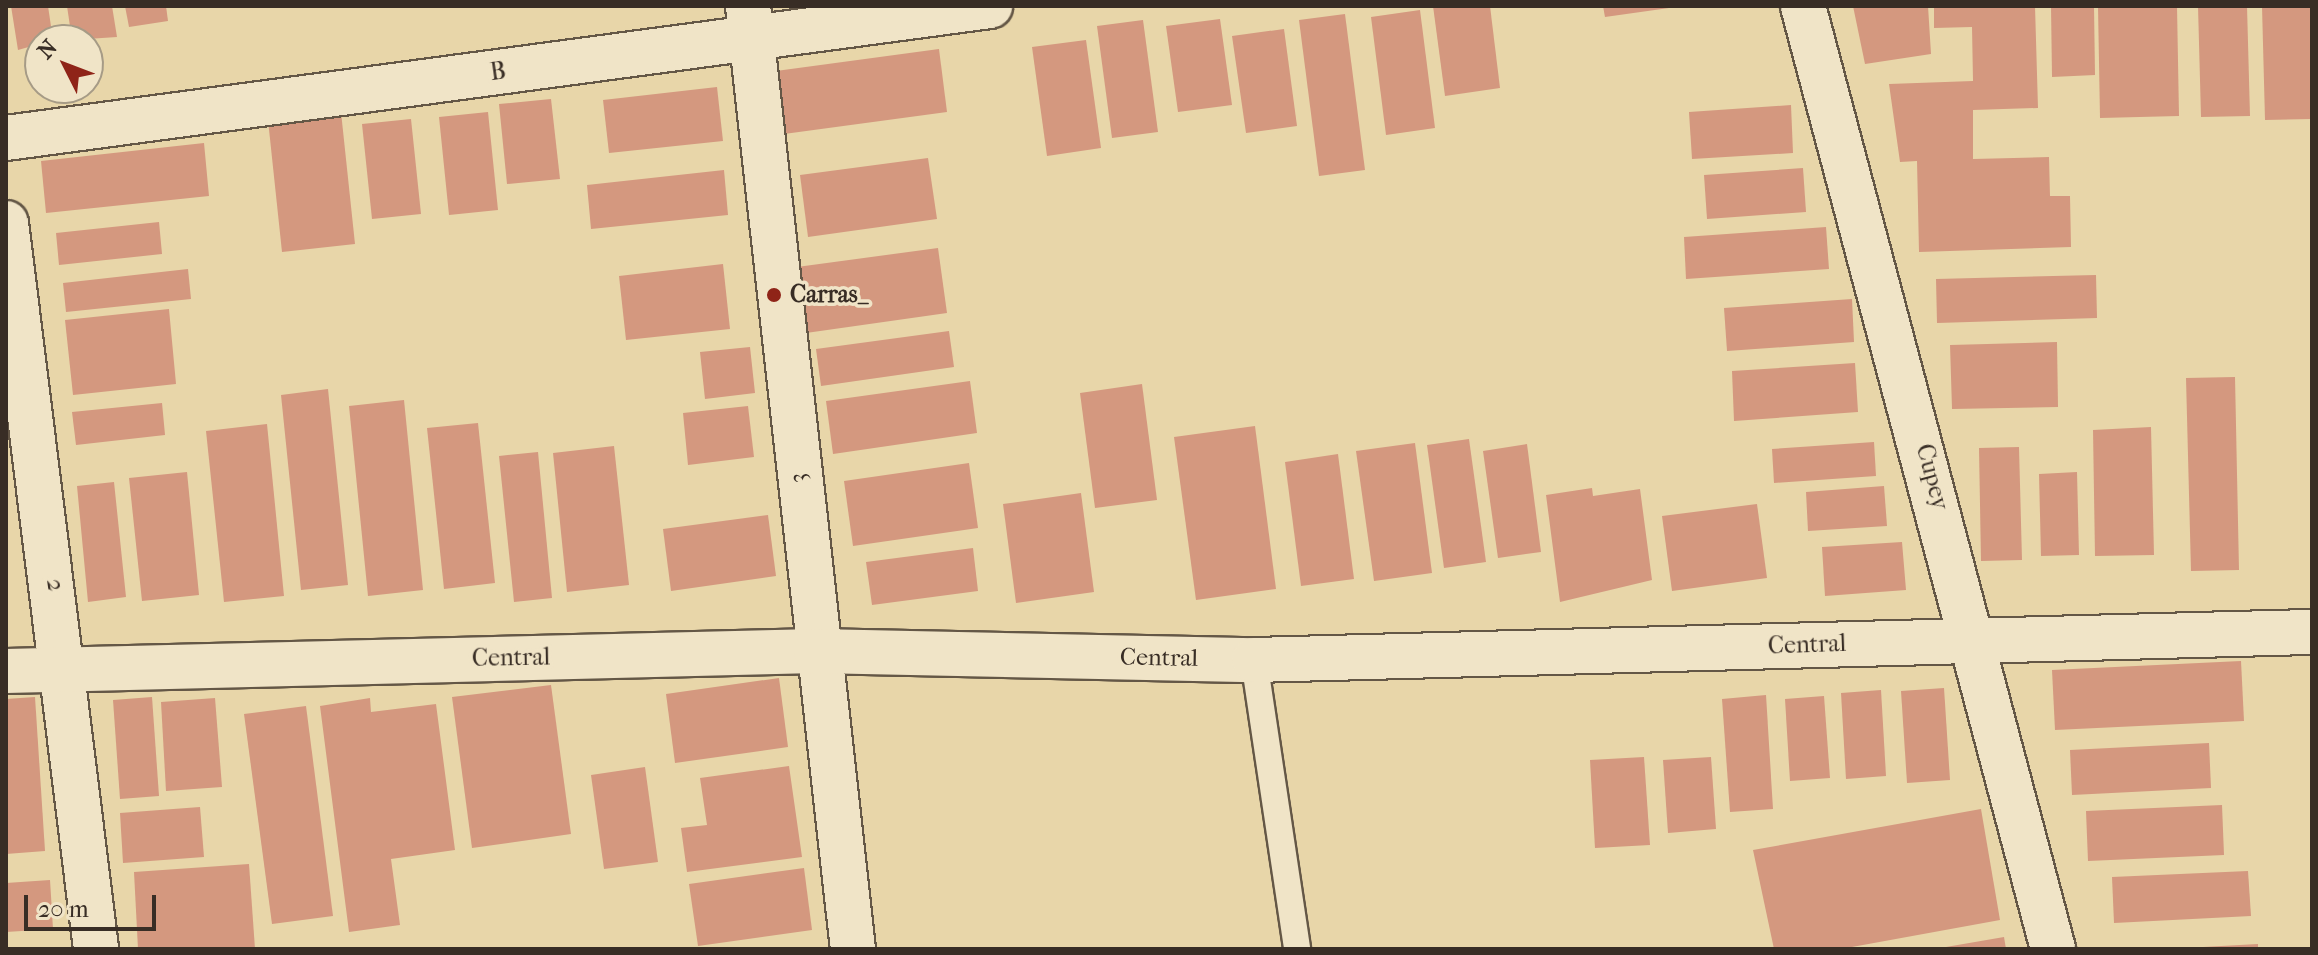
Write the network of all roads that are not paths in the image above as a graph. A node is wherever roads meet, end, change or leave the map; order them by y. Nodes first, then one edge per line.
1 (990, 6) edge
2 (1803, 6) edge
3 (750, 22) edge
4 (6, 138) edge
5 (6, 223) edge
6 (2312, 632) edge
7 (1977, 640) junction
8 (816, 651) junction
9 (1254, 660) junction
10 (65, 667) junction
11 (6, 671) edge
12 (96, 949) edge
13 (853, 949) edge
14 (1297, 949) edge
15 (2053, 949) edge

1 - 3 street, B
2 - 7 street, Cupey
3 - 4 street, B
3 - 8 street, 3
5 - 10 street, 2
6 - 7 street, Central
7 - 9 street, Central
7 - 15 street, Cupey
8 - 9 street, Central
8 - 10 street, Central
8 - 13 street, 3
9 - 14 lane
10 - 11 street, Central
10 - 12 street, 2

